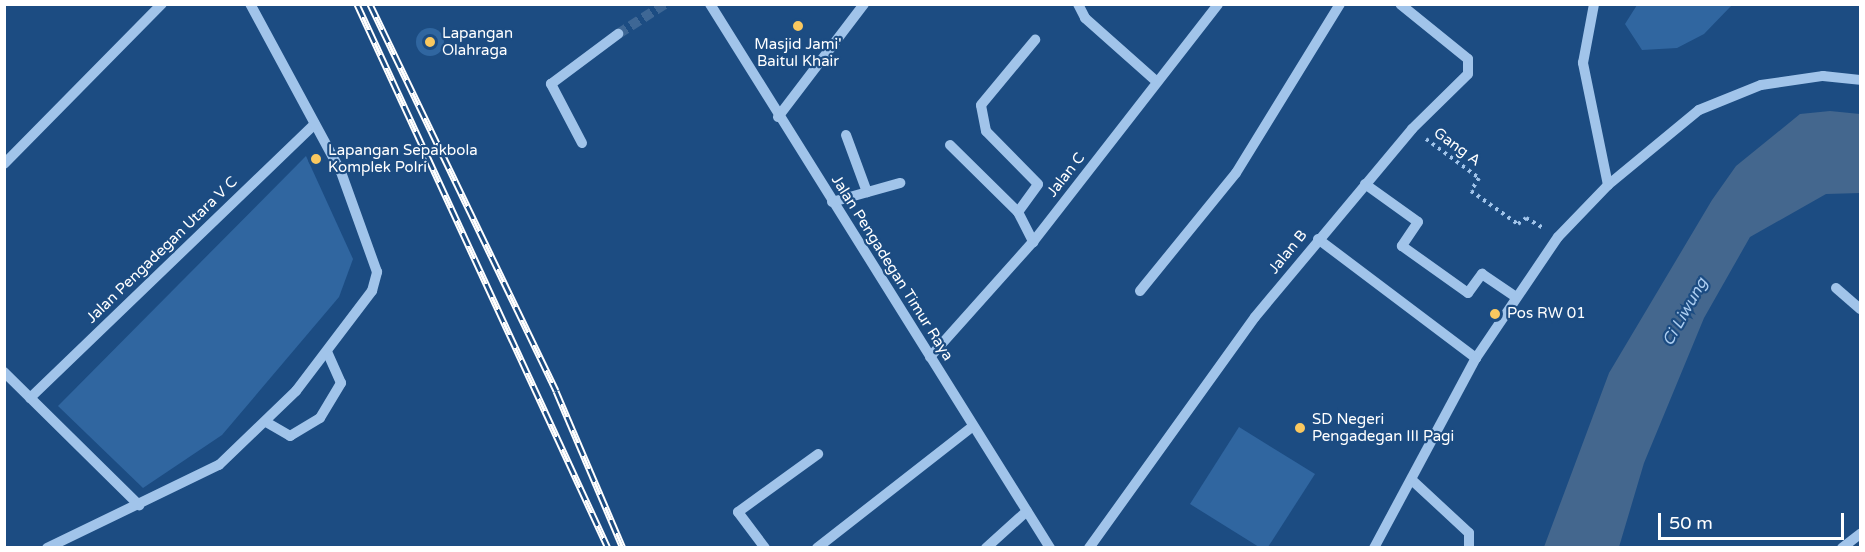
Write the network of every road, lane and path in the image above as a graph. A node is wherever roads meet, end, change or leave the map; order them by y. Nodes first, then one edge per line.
1 (162, 4) edge
2 (250, 4) edge
3 (710, 4) edge
4 (864, 4) edge
5 (1078, 4) edge
6 (1218, 4) edge
7 (1340, 4) edge
8 (1400, 4) edge
9 (1594, 4) edge
10 (618, 34) tunnel mouth
11 (1035, 40) dead end
12 (1860, 80) edge
13 (1157, 82) junction
14 (778, 117) junction
15 (315, 124) junction
16 (1412, 129) junction
17 (846, 135) dead end
18 (582, 143) dead end
19 (950, 145) dead end
20 (4, 164) edge
21 (900, 183) dead end
22 (1365, 184) junction
23 (1608, 185) junction
24 (867, 192) junction
25 (832, 202) junction
26 (1018, 212) junction
27 (1558, 237) junction
28 (1318, 239) junction
29 (1033, 242) junction
30 (1836, 288) dead end
31 (1140, 291) dead end
32 (1516, 297) junction
33 (1860, 309) edge
34 (327, 352) junction
35 (930, 357) junction
36 (1476, 358) junction
37 (4, 372) edge
38 (30, 398) junction
39 (266, 422) junction
40 (973, 426) junction
41 (818, 454) dead end
42 (1414, 482) junction
43 (139, 505) junction
44 (1027, 511) junction
45 (1860, 534) edge
46 (47, 548) edge
47 (765, 548) edge
48 (817, 548) edge
49 (986, 548) edge
50 (1050, 548) edge
51 (1089, 548) edge
52 (1374, 548) edge
53 (1469, 548) edge
54 (1842, 548) edge

1 - 20 street
2 - 15 street
3 - 14 street, Jalan Pengadegan Timur Raya
4 - 14 street
5 - 13 street
6 - 13 street, Jalan C
7 - 31 street
8 - 16 street, Jalan B
9 - 23 street
10 - 18 street
11 - 26 street
12 - 23 street
13 - 29 street, Jalan C
14 - 25 street, Jalan Pengadegan Timur Raya
15 - 34 street
15 - 38 street, Jalan Pengadegan Utara V C
16 - 22 street, Jalan B
16 - 27 path, Gang A
17 - 24 street
19 - 26 street
21 - 24 street
22 - 28 street, Jalan B
22 - 32 street
23 - 27 street
24 - 25 street
25 - 35 street, Jalan Pengadegan Timur Raya
26 - 29 street
27 - 32 street
28 - 36 street
28 - 51 street, Jalan B
29 - 35 street, Jalan C
30 - 33 street
32 - 36 street
34 - 39 street
34 - 39 street
35 - 40 street, Jalan Pengadegan Timur Raya
36 - 42 street
37 - 38 street
38 - 43 street
39 - 43 street
40 - 44 street, Jalan Pengadegan Timur Raya
40 - 48 street
41 - 47 street
42 - 52 street
42 - 53 street
43 - 46 street
44 - 49 street
44 - 50 street, Jalan Pengadegan Timur Raya
45 - 54 street

